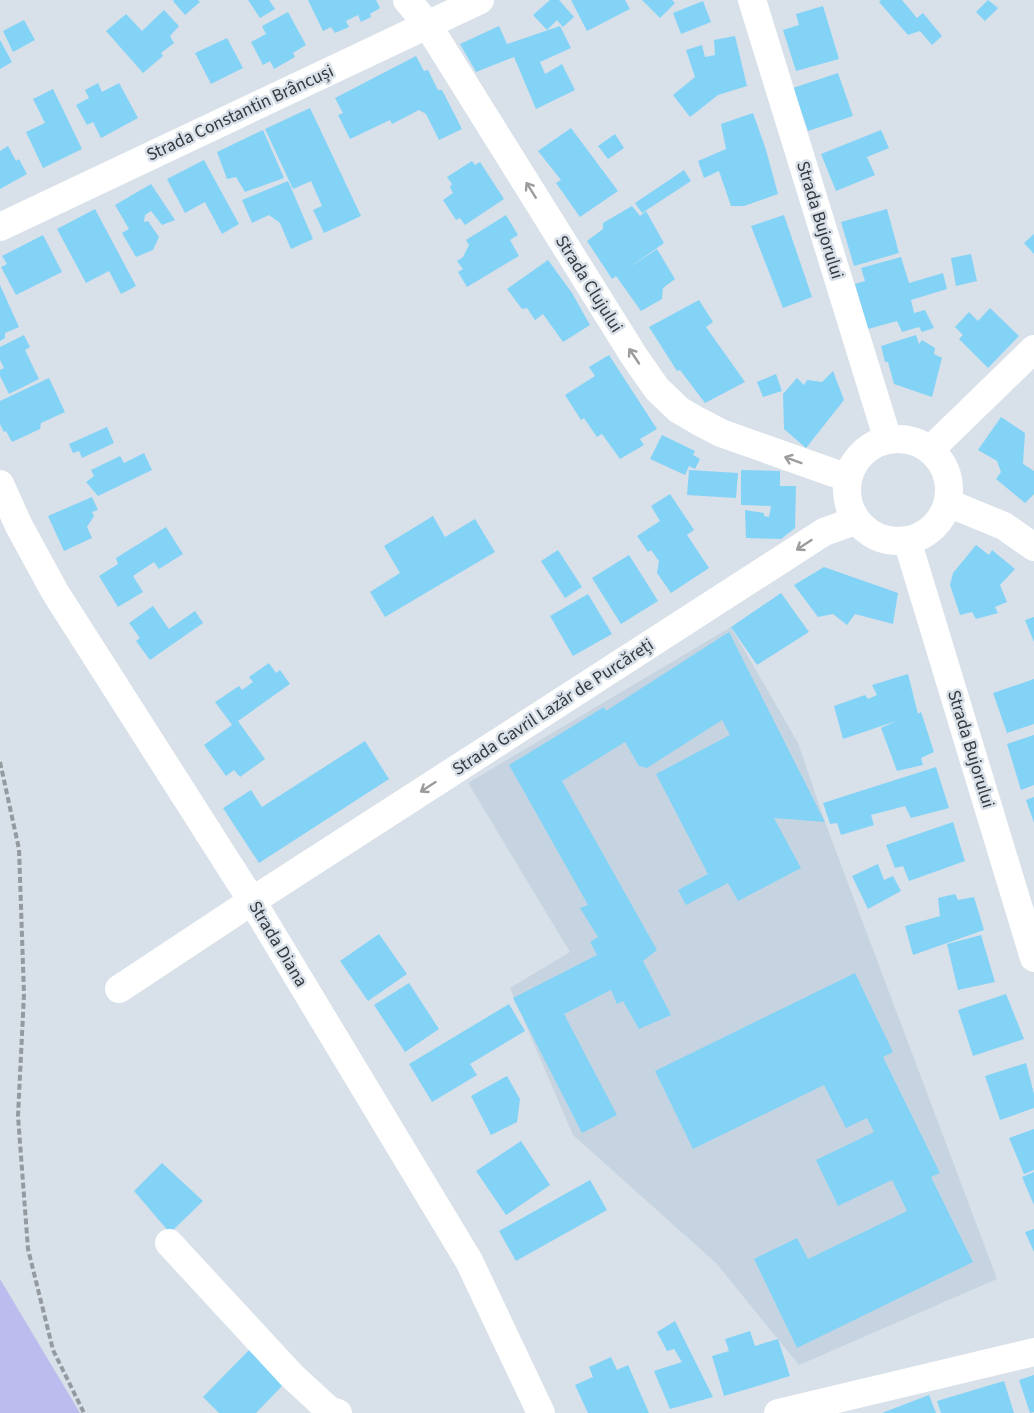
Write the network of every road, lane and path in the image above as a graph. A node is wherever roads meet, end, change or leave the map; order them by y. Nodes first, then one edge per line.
1 (407, 0) edge
2 (480, 0) edge
3 (752, 0) edge
4 (427, 24) junction
5 (0, 227) edge
6 (1034, 349) edge
7 (888, 440) junction
8 (930, 450) junction
9 (848, 478) junction
10 (0, 484) edge
11 (948, 503) junction
12 (856, 520) junction
13 (907, 540) junction
14 (1034, 547) edge
15 (0, 762) edge
16 (252, 901) junction
17 (1034, 958) edge
18 (119, 989) dead end
19 (170, 1243) dead end
20 (1034, 1352) edge
21 (84, 1413) edge
22 (338, 1413) edge
23 (541, 1413) edge
24 (778, 1413) edge

1 - 4 street, Strada Clujului
2 - 4 street, Strada Constantin Brâncuși
3 - 7 street, Strada Bujorului
4 - 5 street, Strada Constantin Brâncuși
9 -> 4 street, Strada Clujului
6 - 8 street
7 - 8 street
7 - 9 street
8 - 11 street
9 - 12 street
10 - 16 street, Strada Diana
11 - 13 street
11 - 14 street
12 - 13 street
12 -> 16 street, Strada Gavril Lazăr de Purcăreți
13 - 17 street, Strada Bujorului
15 - 21 path
16 - 18 street, Strada Gavril Lazăr de Purcăreți
16 - 23 street, Strada Diana
19 - 22 street
20 - 24 street

